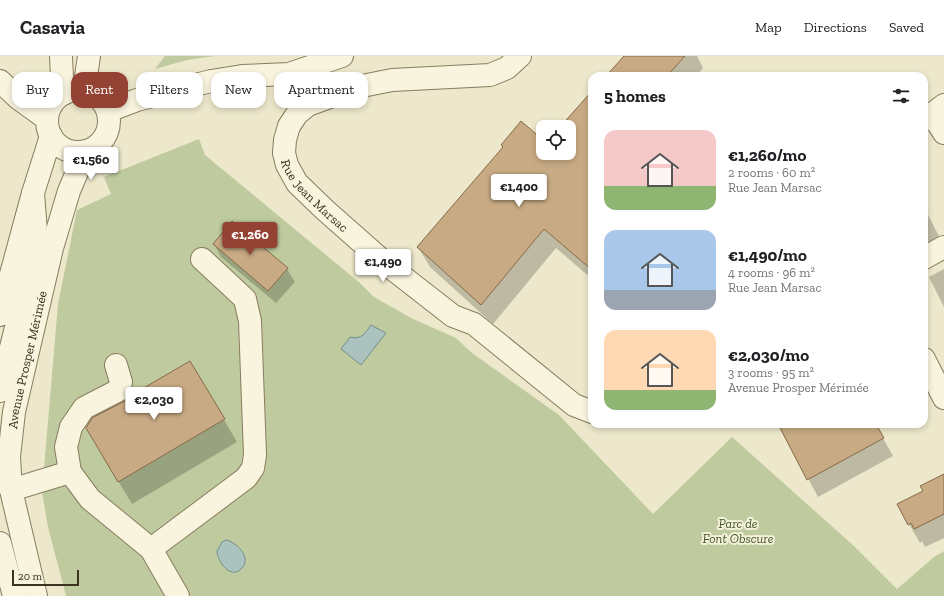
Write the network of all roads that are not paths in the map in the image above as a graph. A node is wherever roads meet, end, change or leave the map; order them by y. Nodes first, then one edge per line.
1 (60, 56) edge
2 (89, 56) edge
3 (342, 56) edge
4 (520, 56) edge
5 (83, 72) edge
6 (0, 81) edge
7 (71, 88) edge
8 (71, 93) edge
9 (106, 108) edge
10 (108, 111) junction
11 (933, 113) edge
12 (49, 127) junction
13 (944, 133) edge
14 (86, 151) junction
15 (33, 193) junction
16 (67, 199) junction
17 (37, 244) junction
18 (944, 247) edge
19 (928, 256) edge
20 (202, 259) dead end
21 (0, 315) edge
22 (116, 365) dead end
23 (928, 366) edge
24 (0, 391) edge
25 (944, 398) edge
26 (588, 410) edge
27 (70, 472) junction
28 (11, 490) junction
29 (0, 543) edge
30 (151, 549) junction
31 (14, 596) edge
32 (36, 596) edge
33 (178, 596) edge

1 - 7 street
2 - 5 street
3 - 10 street
4 - 26 street, Rue Jean Marsac
6 - 12 street
8 - 12 street
9 - 10 street
10 - 14 street
11 - 13 street
12 - 14 street
12 - 15 street
14 - 16 street, Avenue Prosper Mérimée
15 - 17 street
15 - 21 street
16 - 17 street
16 - 28 street, Avenue Prosper Mérimée
17 - 24 street
18 - 19 street
20 - 30 street
22 - 27 street
23 - 25 street
27 - 28 street
27 - 30 street
28 - 32 street, Avenue Prosper Mérimée
29 - 31 street
30 - 33 street

